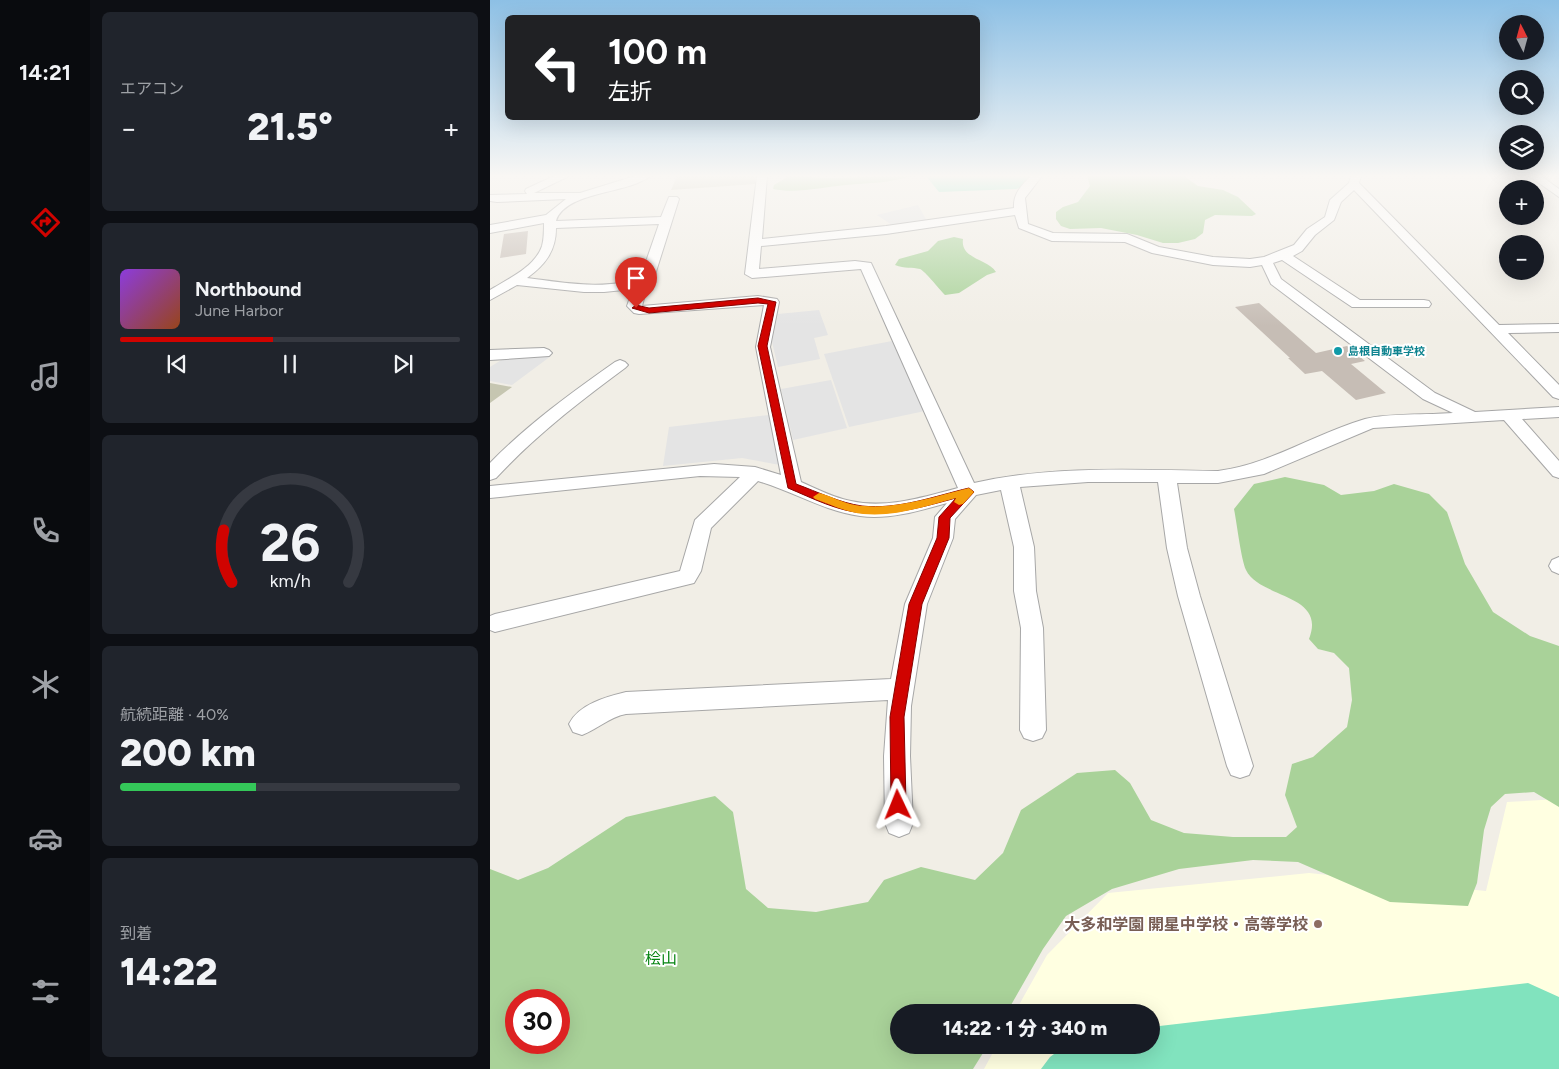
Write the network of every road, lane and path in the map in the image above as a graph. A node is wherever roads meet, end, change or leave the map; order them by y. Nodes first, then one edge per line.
1 (513, 226) edge
2 (549, 226) edge
3 (664, 226) edge
4 (758, 226) edge
5 (915, 226) edge
6 (1023, 226) edge
7 (1321, 226) edge
8 (1400, 226) edge
9 (490, 229) edge
10 (756, 243) junction
11 (1283, 255) junction
12 (1266, 261) junction
13 (514, 281) junction
14 (638, 284) junction
15 (492, 294) edge
16 (1424, 304) dead end
17 (1559, 328) edge
18 (1494, 329) junction
19 (544, 353) dead end
20 (493, 357) edge
21 (620, 365) dead end
22 (1559, 394) edge
23 (1559, 412) edge
24 (1509, 415) junction
25 (1472, 417) junction
26 (1559, 472) edge
27 (755, 473) junction
28 (490, 474) edge
29 (1167, 477) junction
30 (1009, 482) junction
31 (792, 486) junction
32 (490, 492) edge
33 (969, 492) junction
34 (495, 623) dead end
35 (901, 689) junction
36 (582, 724) dead end
37 (1033, 730) dead end
38 (1240, 766) dead end
39 (899, 823) dead end

1 - 9 street
2 - 13 street
3 - 14 street
4 - 10 street
5 - 10 street
6 - 12 street
7 - 11 street
8 - 18 street
10 - 33 street
11 - 12 street
11 - 16 street
12 - 25 street
13 - 14 street
13 - 15 street
14 - 31 street
17 - 18 street
18 - 22 street
19 - 20 street
21 - 28 street
23 - 24 street
24 - 25 street
24 - 26 street
25 - 29 street
27 - 31 street
27 - 32 street
27 - 34 street
29 - 30 street
29 - 38 street
30 - 33 street
30 - 37 street
31 - 33 street
33 - 35 street
35 - 36 street
35 - 39 street

